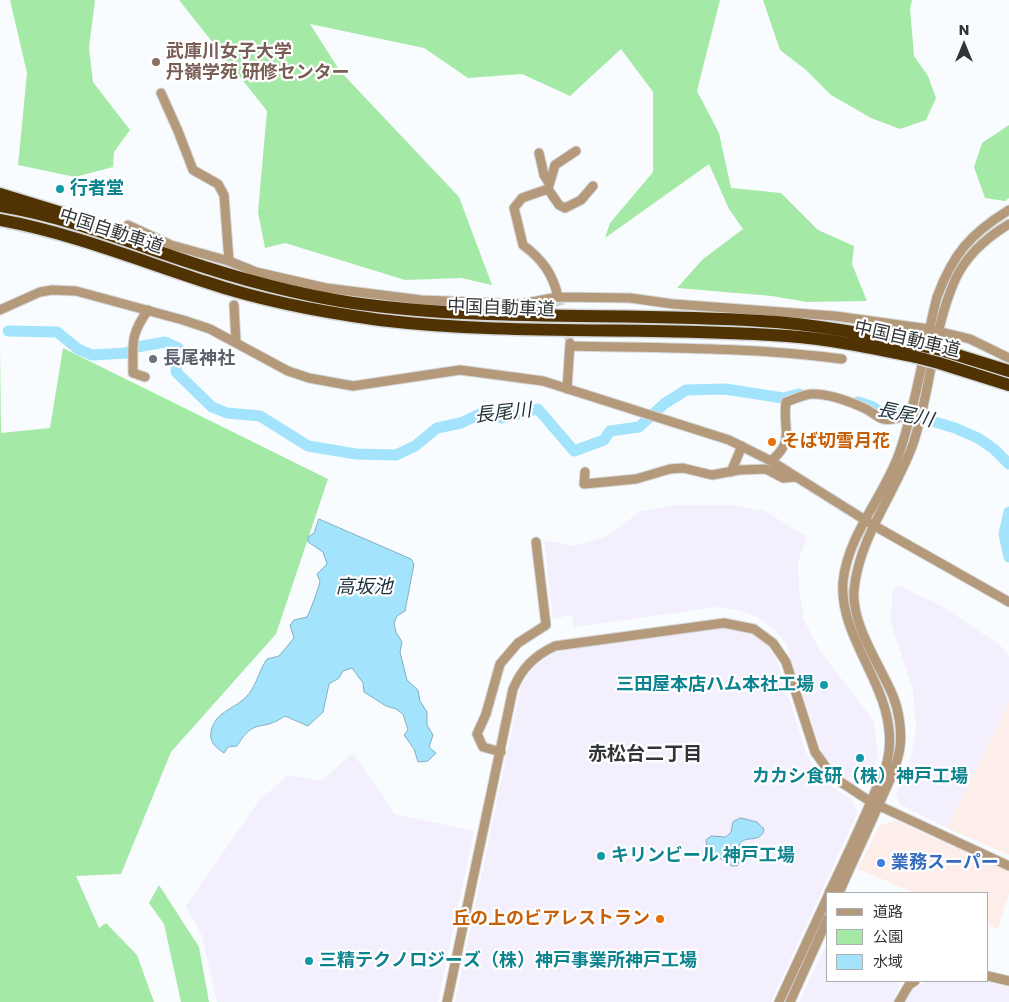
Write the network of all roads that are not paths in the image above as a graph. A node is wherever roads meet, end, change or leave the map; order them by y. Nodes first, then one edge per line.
1 (161, 93) dead end
2 (576, 151) dead end
3 (539, 153) dead end
4 (549, 186) junction
5 (593, 186) dead end
6 (0, 194) edge
7 (0, 206) edge
8 (1009, 210) edge
9 (0, 220) edge
10 (1009, 224) edge
11 (128, 225) dead end
12 (141, 246) junction
13 (229, 261) junction
14 (558, 298) junction
15 (234, 305) tunnel mouth
16 (0, 310) edge
17 (148, 310) junction
18 (929, 329) junction
19 (939, 332) junction
20 (236, 342) junction
21 (917, 351) junction
22 (1009, 358) edge
23 (842, 359) dead end
24 (1009, 371) edge
25 (145, 377) dead end
26 (1009, 385) edge
27 (567, 389) junction
28 (910, 418) junction
29 (742, 446) junction
30 (771, 461) junction
31 (585, 472) dead end
32 (731, 472) junction
33 (796, 477) junction
34 (869, 523) junction
35 (536, 542) dead end
36 (1008, 600) edge
37 (501, 752) junction
38 (874, 804) junction
39 (1009, 866) edge
40 (829, 892) edge
41 (839, 892) edge
42 (826, 898) edge
43 (826, 922) edge
44 (989, 976) edge
45 (1009, 981) edge
46 (914, 982) edge
47 (447, 1002) edge
48 (778, 1002) edge
49 (790, 1002) edge
50 (899, 1002) edge

1 - 13 street
2 - 4 street
3 - 4 street
4 - 5 street
4 - 14 street
6 - 12 highway
7 - 12 highway, 中国自動車道
8 - 18 street
9 - 21 highway, 中国自動車道
10 - 19 street
11 - 13 street
12 - 21 highway, 中国自動車道
13 - 14 street
14 - 18 street
15 - 20 street
16 - 17 street
17 - 20 street
17 - 25 street
18 - 19 street
18 - 28 street
19 - 22 street
19 - 34 street
20 - 27 street
21 - 24 highway, 中国自動車道, bridge
21 - 26 highway, 中国自動車道, bridge
23 - 27 street
27 - 29 street
28 - 30 street
28 - 34 street
29 - 30 street
29 - 32 street
30 - 33 street
31 - 32 street
32 - 33 street
33 - 34 street
34 - 36 street
34 - 38 street
35 - 37 street
37 - 38 street
37 - 47 street
38 - 39 street
38 - 40 street
38 - 41 street
42 - 48 street
43 - 49 street
44 - 45 street
46 - 50 street

